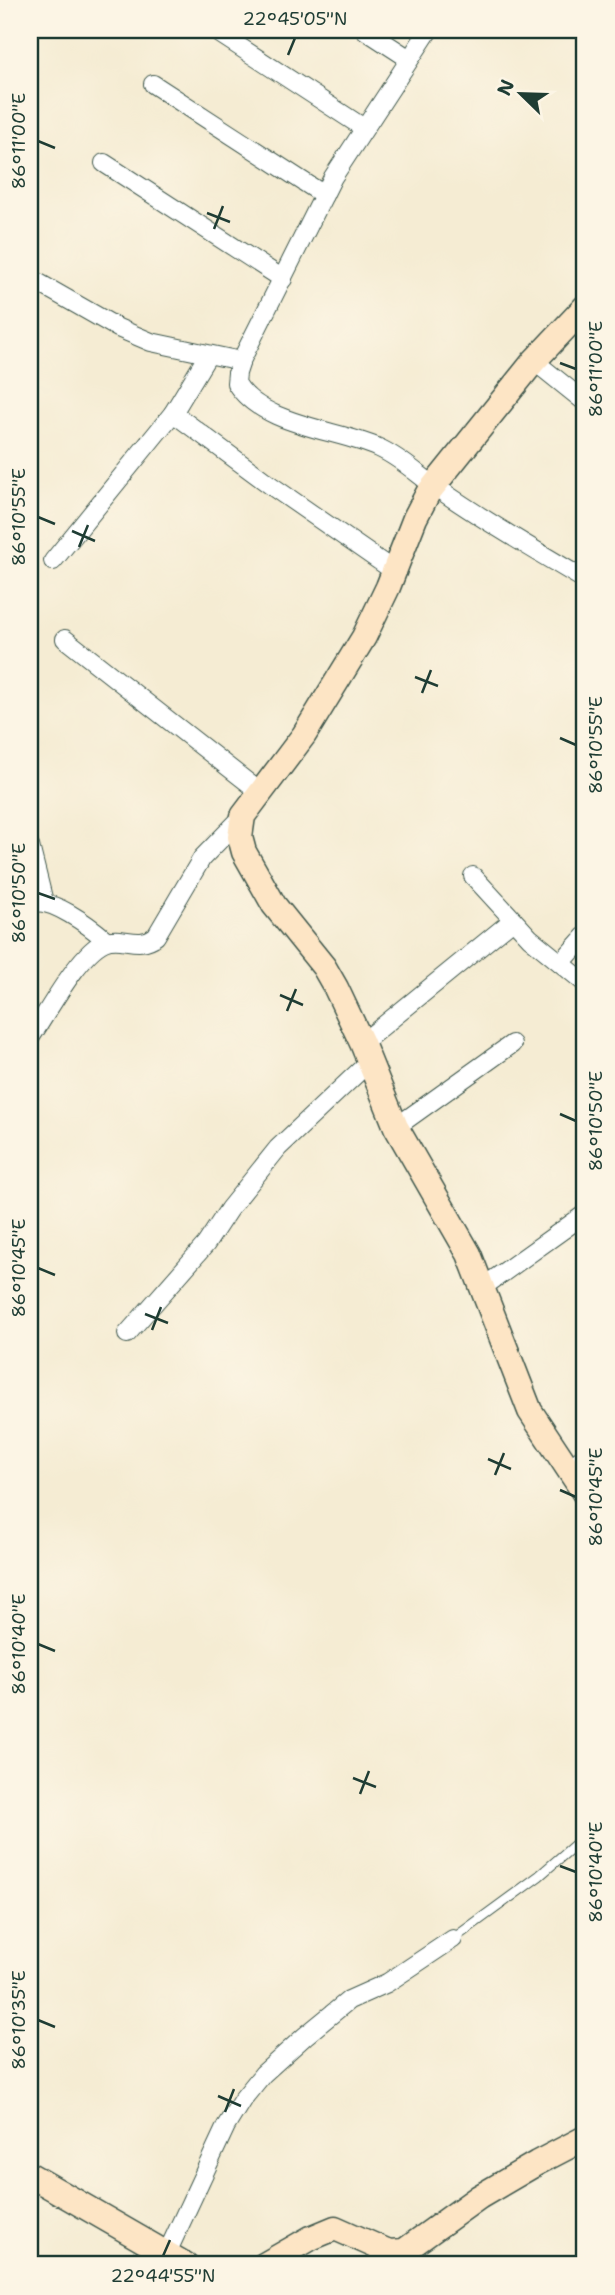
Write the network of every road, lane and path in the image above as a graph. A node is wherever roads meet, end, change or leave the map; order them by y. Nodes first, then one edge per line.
1 (214, 30) edge
2 (365, 30) edge
3 (429, 30) edge
4 (408, 58) junction
5 (153, 84) dead end
6 (364, 128) junction
7 (104, 163) dead end
8 (324, 195) junction
9 (283, 279) junction
10 (30, 281) edge
11 (582, 316) edge
12 (208, 355) junction
13 (241, 361) junction
14 (534, 361) junction
15 (585, 402) edge
16 (173, 414) junction
17 (434, 486) junction
18 (53, 561) dead end
19 (394, 571) junction
20 (585, 580) edge
21 (65, 639) dead end
22 (260, 792) junction
23 (243, 816) junction
24 (30, 846) edge
25 (473, 876) dead end
26 (37, 903) edge
27 (513, 920) junction
28 (585, 936) edge
29 (106, 940) junction
30 (561, 963) junction
31 (585, 984) edge
32 (30, 1038) edge
33 (512, 1044) dead end
34 (365, 1052) junction
35 (396, 1127) junction
36 (585, 1214) edge
37 (483, 1287) junction
38 (127, 1334) dead end
39 (576, 1458) edge
40 (585, 1494) edge
41 (585, 1836) edge
42 (453, 1939) joint
43 (585, 2138) edge
44 (30, 2175) edge
45 (405, 2259) edge
46 (176, 2260) edge
47 (264, 2265) edge

1 - 6 street
2 - 4 street
3 - 4 street
4 - 6 street
5 - 8 street
6 - 8 street
7 - 9 street
8 - 9 street
9 - 13 street
10 - 12 street
11 - 14 street
12 - 13 street
12 - 16 street
13 - 17 street
14 - 15 street
14 - 17 street
16 - 18 street
16 - 19 street
17 - 19 street
17 - 20 street
19 - 22 street
21 - 22 street
22 - 23 street
23 - 29 street
23 - 34 street
24 - 26 street
25 - 27 street
26 - 29 street
27 - 30 street
27 - 34 street
28 - 30 street
29 - 32 street
30 - 31 street
33 - 35 street
34 - 35 street
34 - 38 street
35 - 37 street
36 - 37 street
37 - 39 street
39 - 40 street
41 - 42 lane
42 - 46 street
43 - 45 street
44 - 46 street
45 - 47 street

